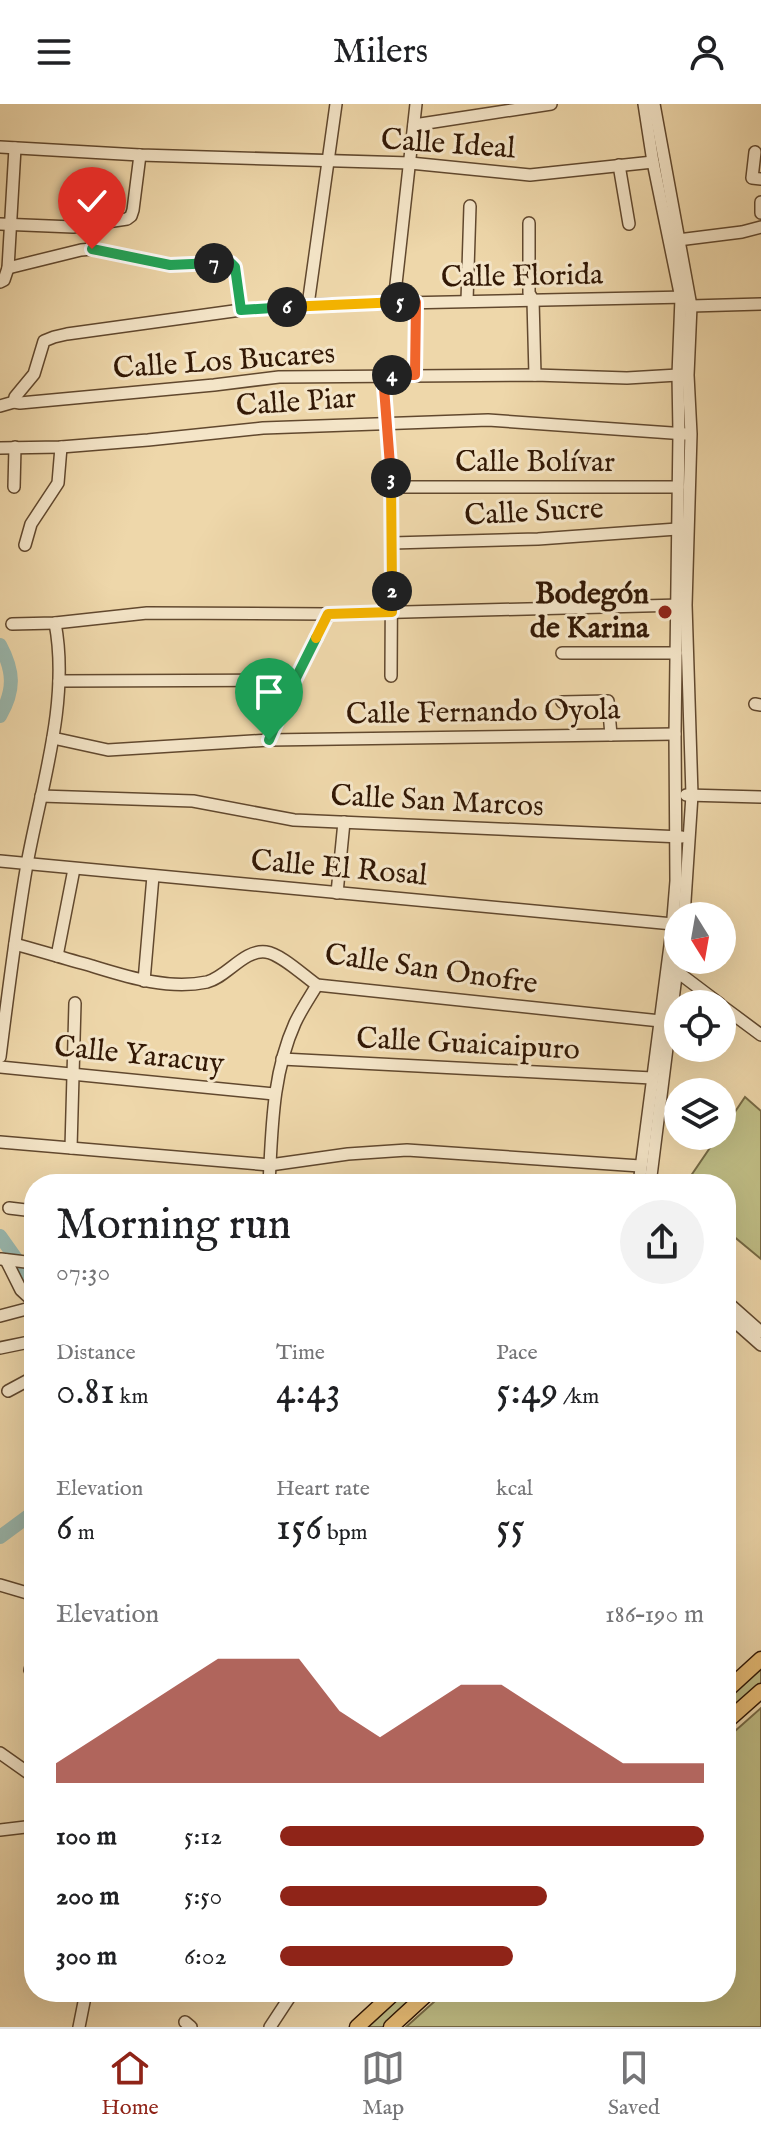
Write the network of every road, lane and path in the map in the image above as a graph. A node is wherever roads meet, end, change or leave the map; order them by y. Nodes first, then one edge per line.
1 (336, 104) edge
2 (416, 104) edge
3 (551, 104) edge
4 (644, 104) edge
5 (654, 104) edge
6 (490, 109) edge
7 (414, 125) junction
8 (0, 147) edge
9 (15, 148) junction
10 (755, 152) dead end
11 (140, 155) junction
12 (327, 162) junction
13 (653, 162) junction
14 (410, 163) junction
15 (619, 165) junction
16 (761, 179) edge
17 (761, 202) edge
18 (470, 206) dead end
19 (761, 213) edge
20 (529, 223) dead end
21 (6, 224) edge
22 (629, 224) dead end
23 (761, 227) edge
24 (678, 240) junction
25 (4, 277) edge
26 (533, 300) junction
27 (687, 300) junction
28 (467, 301) junction
29 (394, 302) junction
30 (416, 302) junction
31 (761, 304) edge
32 (308, 305) junction
33 (241, 310) junction
34 (383, 375) junction
35 (415, 375) junction
36 (535, 375) junction
37 (678, 375) junction
38 (14, 402) junction
39 (0, 406) edge
40 (386, 422) junction
41 (685, 434) junction
42 (15, 447) junction
43 (61, 447) junction
44 (0, 448) edge
45 (14, 487) dead end
46 (392, 487) junction
47 (678, 487) junction
48 (677, 529) junction
49 (392, 543) junction
50 (25, 545) dead end
51 (681, 605) junction
52 (392, 612) junction
53 (328, 614) junction
54 (55, 623) junction
55 (12, 624) dead end
56 (562, 653) dead end
57 (676, 653) junction
58 (391, 676) dead end
59 (295, 680) junction
60 (59, 681) junction
61 (562, 702) dead end
62 (675, 734) junction
63 (611, 735) junction
64 (53, 738) junction
65 (269, 740) junction
66 (677, 795) junction
67 (692, 795) junction
68 (41, 796) junction
69 (761, 797) edge
70 (344, 822) junction
71 (683, 837) junction
72 (0, 861) edge
73 (27, 865) junction
74 (74, 869) junction
75 (153, 876) junction
76 (337, 893) junction
77 (675, 902) edge
78 (684, 902) edge
79 (664, 923) edge
80 (15, 944) junction
81 (57, 956) junction
82 (685, 974) edge
83 (144, 981) junction
84 (317, 985) junction
85 (703, 990) edge
86 (75, 1003) dead end
87 (736, 1016) edge
88 (664, 1022) edge
89 (664, 1026) edge
90 (664, 1033) edge
91 (761, 1035) edge
92 (0, 1057) edge
93 (282, 1059) junction
94 (0, 1067) edge
95 (74, 1074) junction
96 (652, 1078) junction
97 (274, 1094) junction
98 (0, 1142) edge
99 (71, 1148) junction
100 (270, 1165) junction
101 (640, 1166) junction
102 (270, 1174) edge
103 (640, 1174) edge
104 (651, 1174) edge
105 (9, 1208) dead end
106 (24, 1210) edge
107 (15, 1260) edge
108 (24, 1293) edge
109 (24, 1308) edge
110 (736, 1310) edge
111 (0, 1316) edge
112 (736, 1323) edge
113 (761, 1332) edge
114 (24, 1343) edge
115 (761, 1345) edge
116 (0, 1348) edge
117 (24, 1382) edge
118 (8, 1391) dead end
119 (0, 1585) edge
120 (24, 1592) edge
121 (761, 1659) edge
122 (736, 1682) edge
123 (761, 1691) edge
124 (736, 1713) edge
125 (0, 1753) edge
126 (24, 1770) edge
127 (24, 1827) edge
128 (0, 1830) edge
129 (84, 2002) edge
130 (286, 2002) edge
131 (384, 2002) edge
132 (418, 2002) edge
133 (79, 2027) edge
134 (270, 2027) edge
135 (357, 2027) edge
136 (391, 2027) edge

1 - 12 street
2 - 7 street
3 - 6 street
4 - 13 street
5 - 24 street
6 - 7 street
7 - 14 street
8 - 9 street, Calle Ideal
9 - 11 street, Calle Ideal
9 - 21 street
10 - 16 street
11 - 12 street, Calle Ideal
11 - 21 street
12 - 14 street, Calle Ideal
12 - 32 street
13 - 15 street, Calle Ideal
13 - 27 street
14 - 15 street, Calle Ideal
14 - 29 street
15 - 22 street
17 - 19 street
18 - 28 street
20 - 26 street
21 - 25 street
23 - 24 street
24 - 27 street
25 - 33 street
26 - 27 street, Calle Florida
26 - 28 street, Calle Florida
26 - 36 street
27 - 31 street, Calle Florida
27 - 37 street
27 - 41 street
28 - 30 street, Calle Florida
29 - 30 street, Calle Florida
29 - 32 street, Calle Florida
30 - 35 street
32 - 33 street, Calle Florida
33 - 38 street, Calle Florida
34 - 35 street, Calle Los Bucares
34 - 38 street, Calle Los Bucares
34 - 40 street
35 - 36 street, Calle Los Bucares
36 - 37 street, Calle Los Bucares
37 - 41 street
38 - 39 street, Calle Los Bucares
40 - 41 street, Calle Piar
40 - 43 street, Calle Piar
40 - 46 street
41 - 47 street
41 - 51 street
42 - 43 street, Calle Piar
42 - 44 street, Calle Piar
42 - 45 street
43 - 50 street
46 - 47 street, Calle Bolívar
46 - 49 street
47 - 48 street
48 - 49 street, Calle Sucre
48 - 51 street
49 - 52 street
51 - 52 street
51 - 57 street
51 - 67 street
52 - 53 street
52 - 58 street
53 - 54 street
53 - 59 street
54 - 55 street
54 - 60 street
56 - 57 street
57 - 62 street
59 - 60 street
59 - 65 street
60 - 64 street
61 - 63 street
62 - 63 street, Calle Fernando Oyola
62 - 66 street
63 - 65 street, Calle Fernando Oyola
64 - 65 street, Calle Fernando Oyola
64 - 68 street
66 - 67 street
66 - 71 street
67 - 69 street
67 - 71 street
68 - 70 street, Calle San Marcos
68 - 73 street
70 - 71 street, Calle San Marcos
70 - 76 street
71 - 77 street
71 - 78 street
72 - 73 street, Calle El Rosal
73 - 74 street, Calle El Rosal
73 - 80 street
74 - 75 street, Calle El Rosal
74 - 81 street
75 - 76 street, Calle El Rosal
75 - 83 street
76 - 79 street, Calle El Rosal
80 - 81 street, Calle San Onofre
80 - 92 street
81 - 83 street, Calle San Onofre
82 - 85 street
83 - 84 street, Calle San Onofre
84 - 88 street, Calle San Onofre
84 - 93 street
86 - 95 street
87 - 91 street
89 - 96 street
90 - 104 street
93 - 96 street, Calle Guaicaipuro
93 - 97 street
94 - 95 street, Calle Yaracuy
95 - 97 street, Calle Yaracuy
95 - 99 street
96 - 101 street
97 - 100 street
98 - 99 street
99 - 100 street
100 - 101 street
100 - 102 street
101 - 103 street
105 - 106 street
107 - 108 street
109 - 111 street
110 - 113 street
112 - 115 street
114 - 116 street
117 - 118 street
119 - 120 street
121 - 122 main road
123 - 124 main road
125 - 126 street
127 - 128 street
129 - 133 street
130 - 134 street
131 - 135 main road
132 - 136 main road

